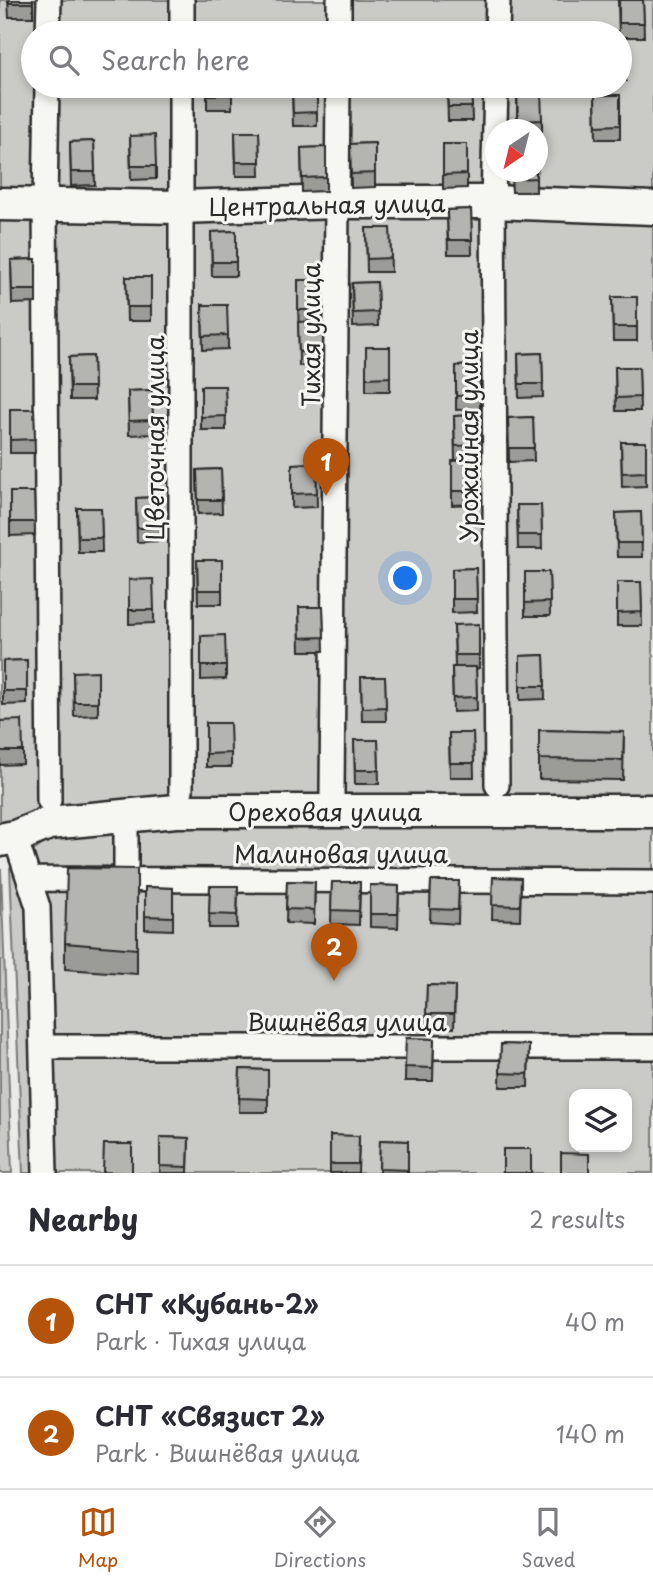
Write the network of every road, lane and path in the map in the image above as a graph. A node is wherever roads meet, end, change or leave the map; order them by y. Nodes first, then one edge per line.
1 (49, 0) edge
2 (182, 0) edge
3 (339, 0) edge
4 (498, 0) edge
5 (48, 21) edge
6 (182, 21) edge
7 (338, 21) edge
8 (497, 21) edge
9 (47, 98) edge
10 (181, 98) edge
11 (338, 98) edge
12 (496, 98) edge
13 (337, 202) junction
14 (493, 202) junction
15 (45, 203) junction
16 (0, 204) edge
17 (179, 207) junction
18 (653, 208) edge
19 (497, 785) dead end
20 (181, 790) dead end
21 (332, 794) dead end
22 (50, 800) dead end
23 (653, 811) edge
24 (126, 816) junction
25 (8, 839) edge
26 (126, 877) junction
27 (29, 878) junction
28 (653, 882) edge
29 (42, 1047) junction
30 (653, 1047) edge
31 (45, 1173) edge

1 - 5 street
2 - 6 street
3 - 7 street
4 - 8 street
9 - 15 street
10 - 17 street, Цветочная улица
11 - 13 street, Тихая улица
12 - 14 street, Урожайная улица
13 - 14 street, Центральная улица
13 - 17 street, Центральная улица
13 - 21 street, Тихая улица
14 - 18 street, Центральная улица
14 - 19 street, Урожайная улица
15 - 16 street, Центральная улица
15 - 17 street, Центральная улица
15 - 22 street
17 - 20 street, Цветочная улица
23 - 24 street, Ореховая улица
24 - 25 street, Ореховая улица
24 - 26 street
25 - 27 street
26 - 27 street, Малиновая улица
26 - 28 street, Малиновая улица
27 - 29 street
29 - 30 street, Вишнёвая улица
29 - 31 street

